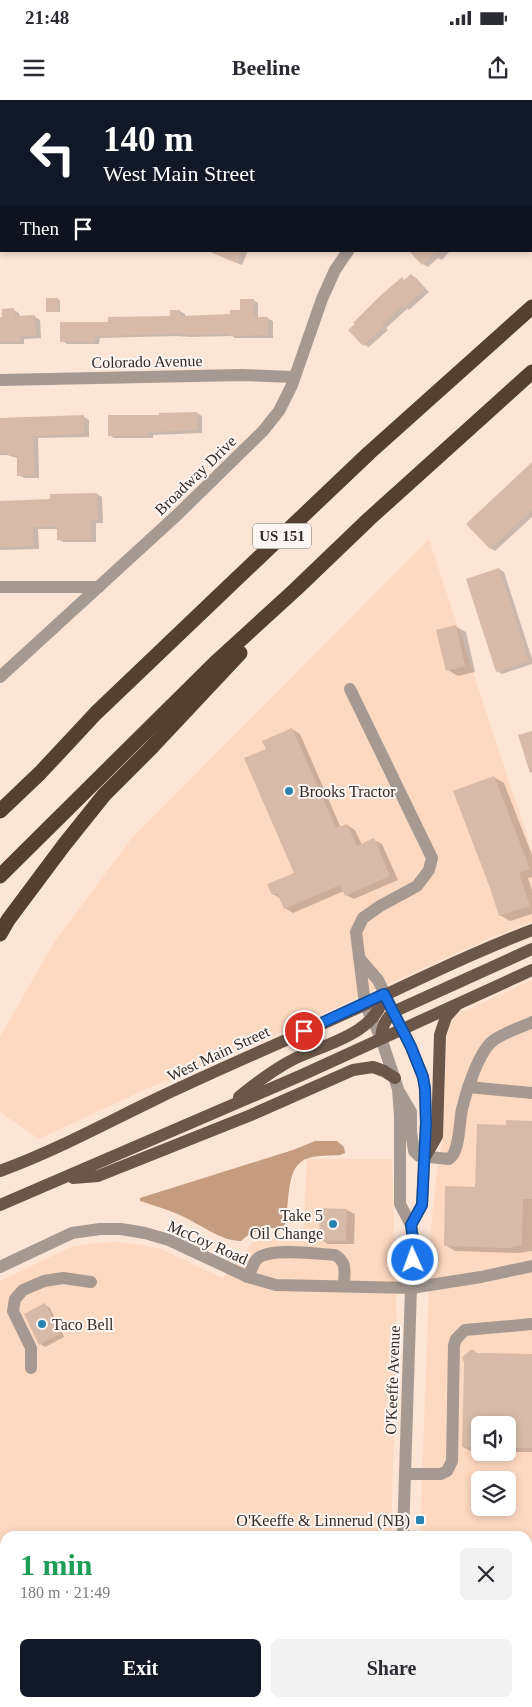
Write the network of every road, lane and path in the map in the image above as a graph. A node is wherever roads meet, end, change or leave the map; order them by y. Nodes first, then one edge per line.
1 (347, 252) edge
2 (532, 307) edge
3 (532, 372) edge
4 (294, 377) junction
5 (0, 380) edge
6 (328, 558) junction
7 (0, 587) edge
8 (99, 587) junction
9 (0, 677) edge
10 (350, 689) dead end
11 (40, 773) junction
12 (0, 803) edge
13 (0, 812) edge
14 (0, 876) edge
15 (532, 930) edge
16 (0, 934) edge
17 (532, 949) edge
18 (359, 958) junction
19 (532, 970) edge
20 (384, 994) junction
21 (365, 1004) junction
22 (456, 1005) junction
23 (393, 1012) junction
24 (372, 1019) junction
25 (532, 1022) edge
26 (402, 1028) junction
27 (381, 1038) junction
28 (396, 1083) junction
29 (468, 1088) junction
30 (532, 1093) edge
31 (226, 1107) junction
32 (425, 1157) junction
33 (0, 1171) edge
34 (63, 1179) junction
35 (0, 1205) edge
36 (411, 1225) junction
37 (532, 1266) edge
38 (0, 1267) edge
39 (248, 1277) junction
40 (91, 1282) dead end
41 (344, 1286) junction
42 (411, 1288) junction
43 (532, 1324) edge
44 (31, 1368) dead end
45 (405, 1474) junction
46 (403, 1531) edge

1 - 4 street, Broadway Drive
2 - 11 highway, US 151
3 - 6 highway, US 151
4 - 5 street, Colorado Avenue
4 - 8 street, Broadway Drive
6 - 14 highway, US 151
6 - 16 highway
7 - 8 street
8 - 9 street, Broadway Drive
10 - 18 street, O'Keeffe Avenue
11 - 12 highway
11 - 13 highway, US 151
15 - 20 main road, West Main Street
17 - 23 main road
18 - 20 street
18 - 21 street, O'Keeffe Avenue
19 - 22 main road
20 - 21 main road, West Main Street
20 - 23 street
20 - 24 main road
21 - 24 street, O'Keeffe Avenue
21 - 33 main road, West Main Street
22 - 26 main road
22 - 32 main road
23 - 26 street
23 - 27 main road
24 - 27 street, O'Keeffe Avenue
24 - 31 main road
25 - 29 street
26 - 27 main road
26 - 32 street
27 - 28 street, O'Keeffe Avenue
27 - 31 main road
28 - 32 street
28 - 34 main road
28 - 36 street, O'Keeffe Avenue
29 - 30 street
29 - 32 street
31 - 34 main road
32 - 36 street
34 - 35 main road
36 - 42 street, O'Keeffe Avenue
37 - 42 street, McCoy Road
38 - 39 street, McCoy Road
39 - 41 street, McCoy Road
39 - 41 street
40 - 44 street
41 - 42 street, McCoy Road
42 - 45 street, O'Keeffe Avenue
43 - 45 street
45 - 46 street, O'Keeffe Avenue

